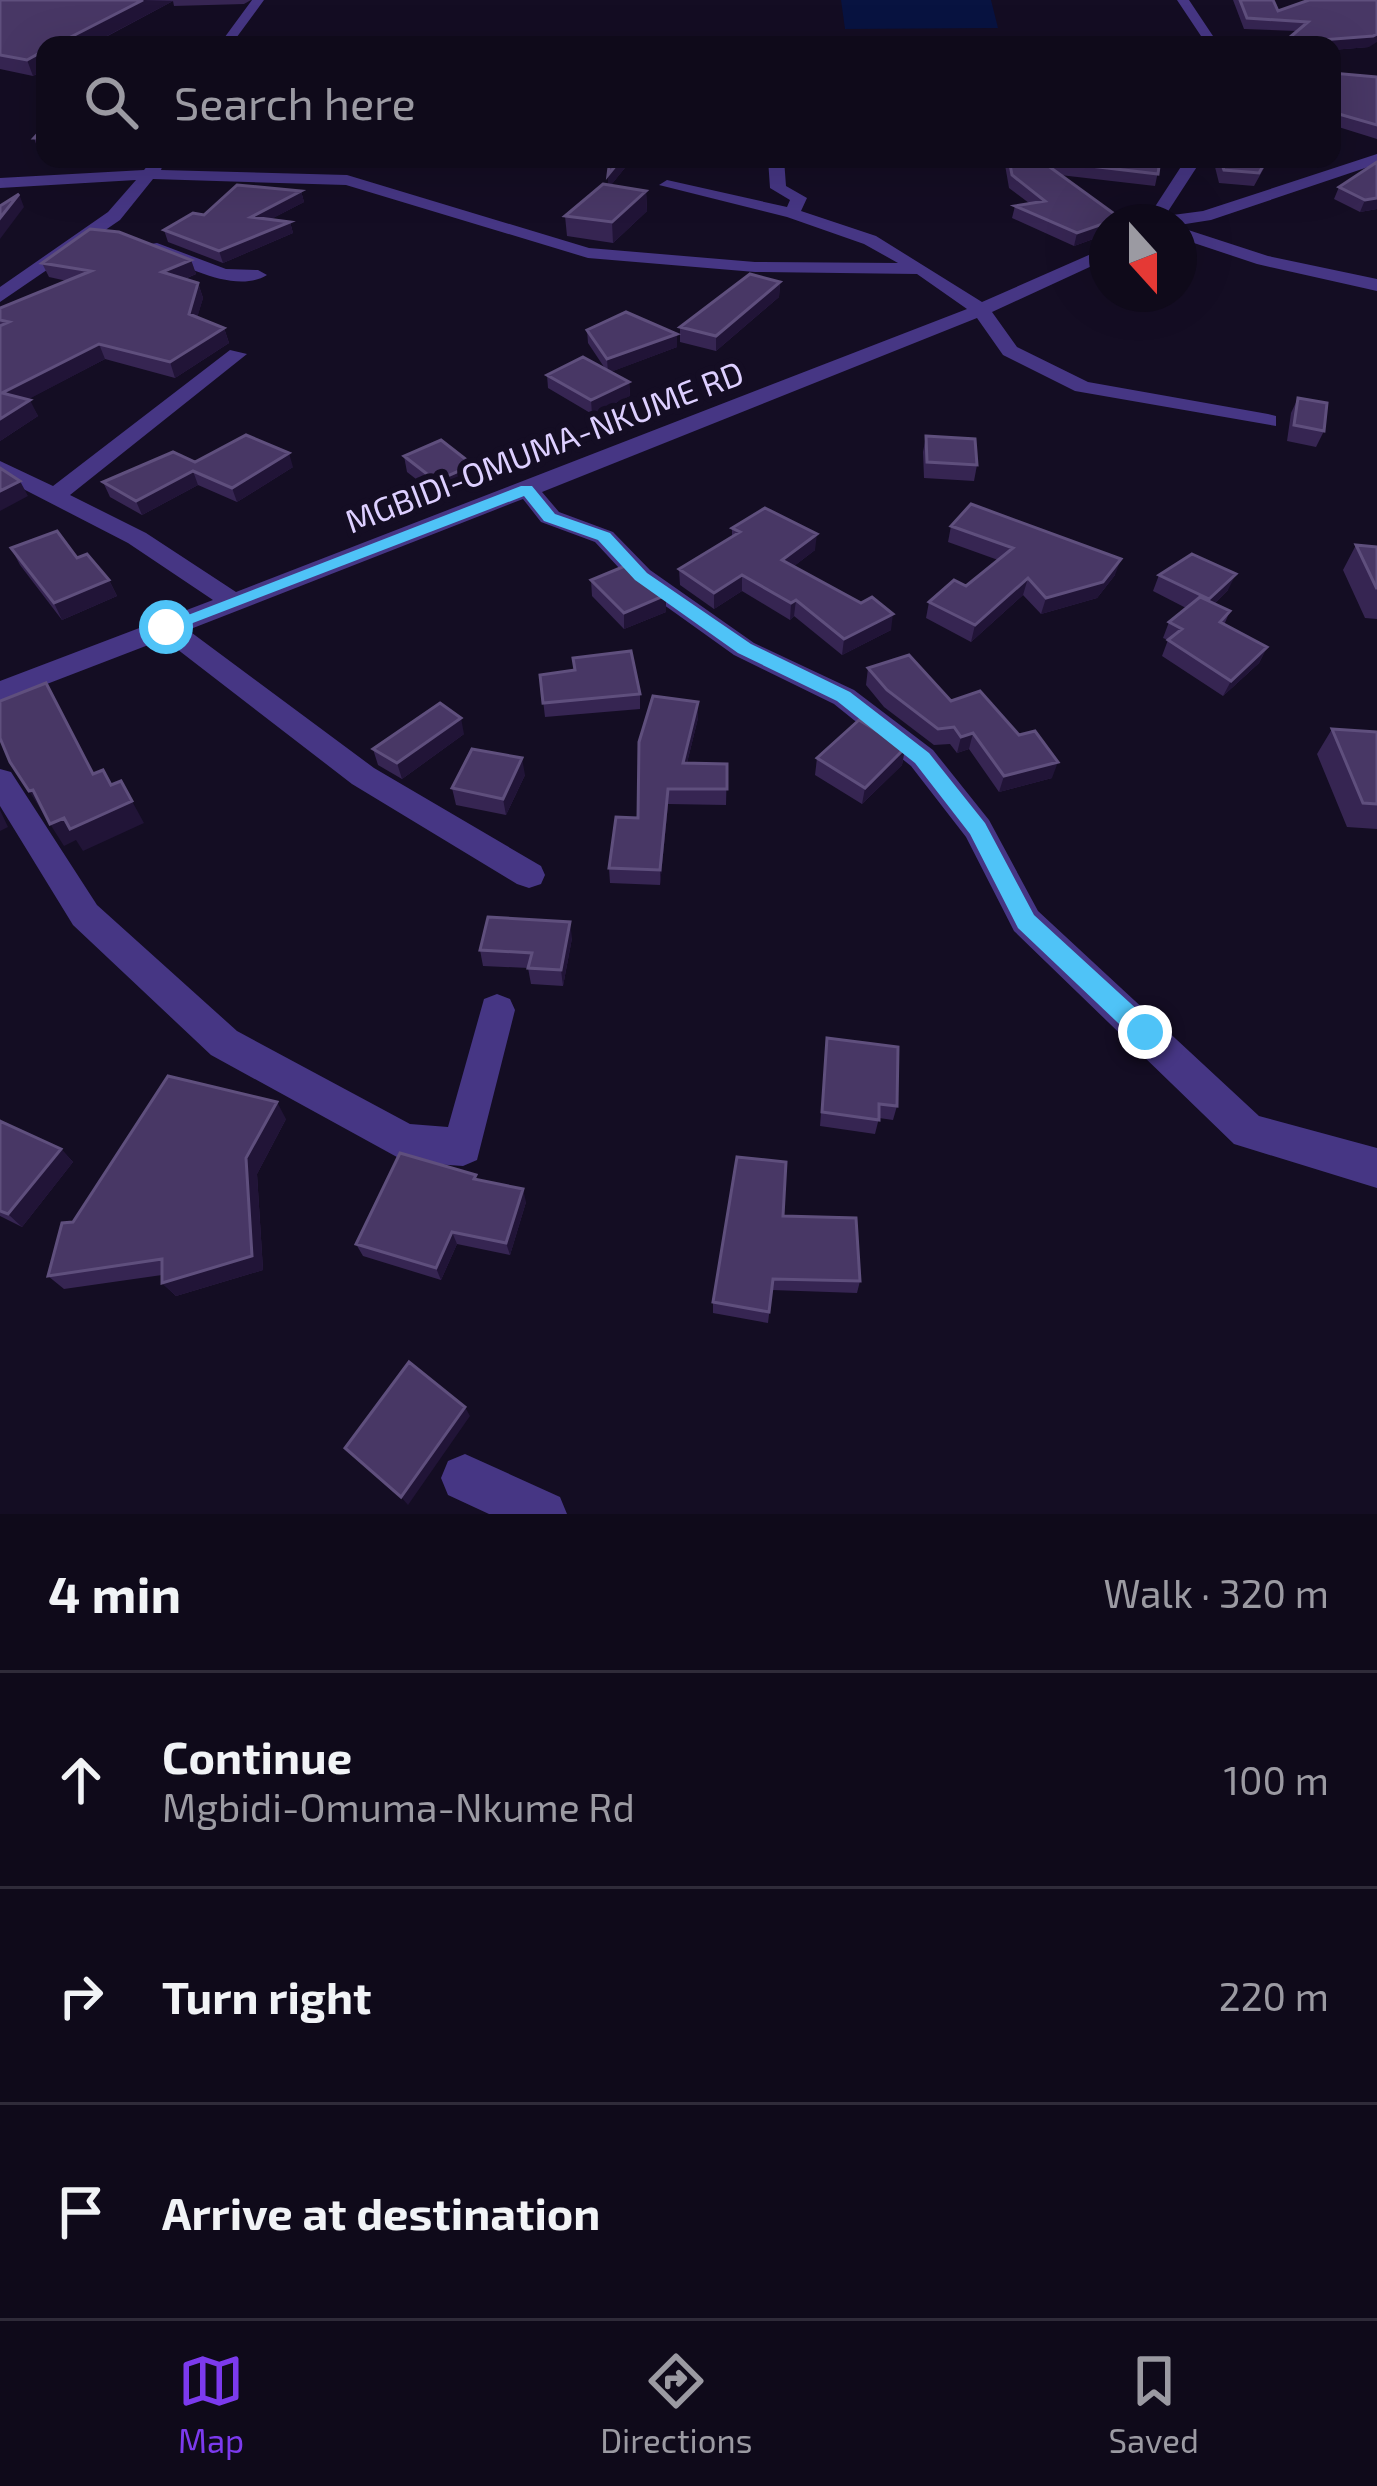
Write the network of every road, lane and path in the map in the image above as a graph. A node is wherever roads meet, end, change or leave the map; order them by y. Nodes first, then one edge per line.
1 (258, 0) edge
2 (1183, 0) edge
3 (232, 36) edge
4 (1207, 36) edge
5 (1377, 159) edge
6 (146, 168) edge
7 (155, 168) edge
8 (171, 168) edge
9 (777, 168) edge
10 (1189, 168) edge
11 (0, 183) edge
12 (667, 185) dead end
13 (1168, 204) edge
14 (792, 213) junction
15 (1197, 217) edge
16 (101, 227) junction
17 (122, 235) edge
18 (1197, 237) edge
19 (142, 243) edge
20 (1089, 260) edge
21 (921, 269) junction
22 (258, 275) dead end
23 (1352, 283) junction
24 (1377, 286) edge
25 (0, 296) edge
26 (1377, 308) edge
27 (981, 310) junction
28 (237, 354) dead end
29 (1268, 421) dead end
30 (0, 468) edge
31 (527, 489) junction
32 (54, 496) junction
33 (233, 602) junction
34 (166, 627) junction
35 (0, 692) edge
36 (0, 780) edge
37 (529, 875) dead end
38 (497, 1010) dead end
39 (1377, 1168) edge
40 (465, 1478) dead end
41 (543, 1514) edge

1 - 3 street
2 - 4 street
5 - 15 street
6 - 11 street
7 - 16 street
8 - 21 street
9 - 14 street
10 - 13 street
12 - 14 street
14 - 21 street
16 - 17 street
16 - 25 street
18 - 23 street
19 - 22 street
20 - 27 street, MGBIDI-OMUMA-NKUME RD
21 - 27 street
23 - 24 street
23 - 26 street
27 - 29 street
27 - 31 street, MGBIDI-OMUMA-NKUME RD
28 - 32 street
30 - 32 street
31 - 33 street, MGBIDI-OMUMA-NKUME RD
31 - 39 street
32 - 33 street
33 - 34 street, MGBIDI-OMUMA-NKUME RD
34 - 35 street, MGBIDI-OMUMA-NKUME RD
34 - 37 street
36 - 38 street
40 - 41 street

